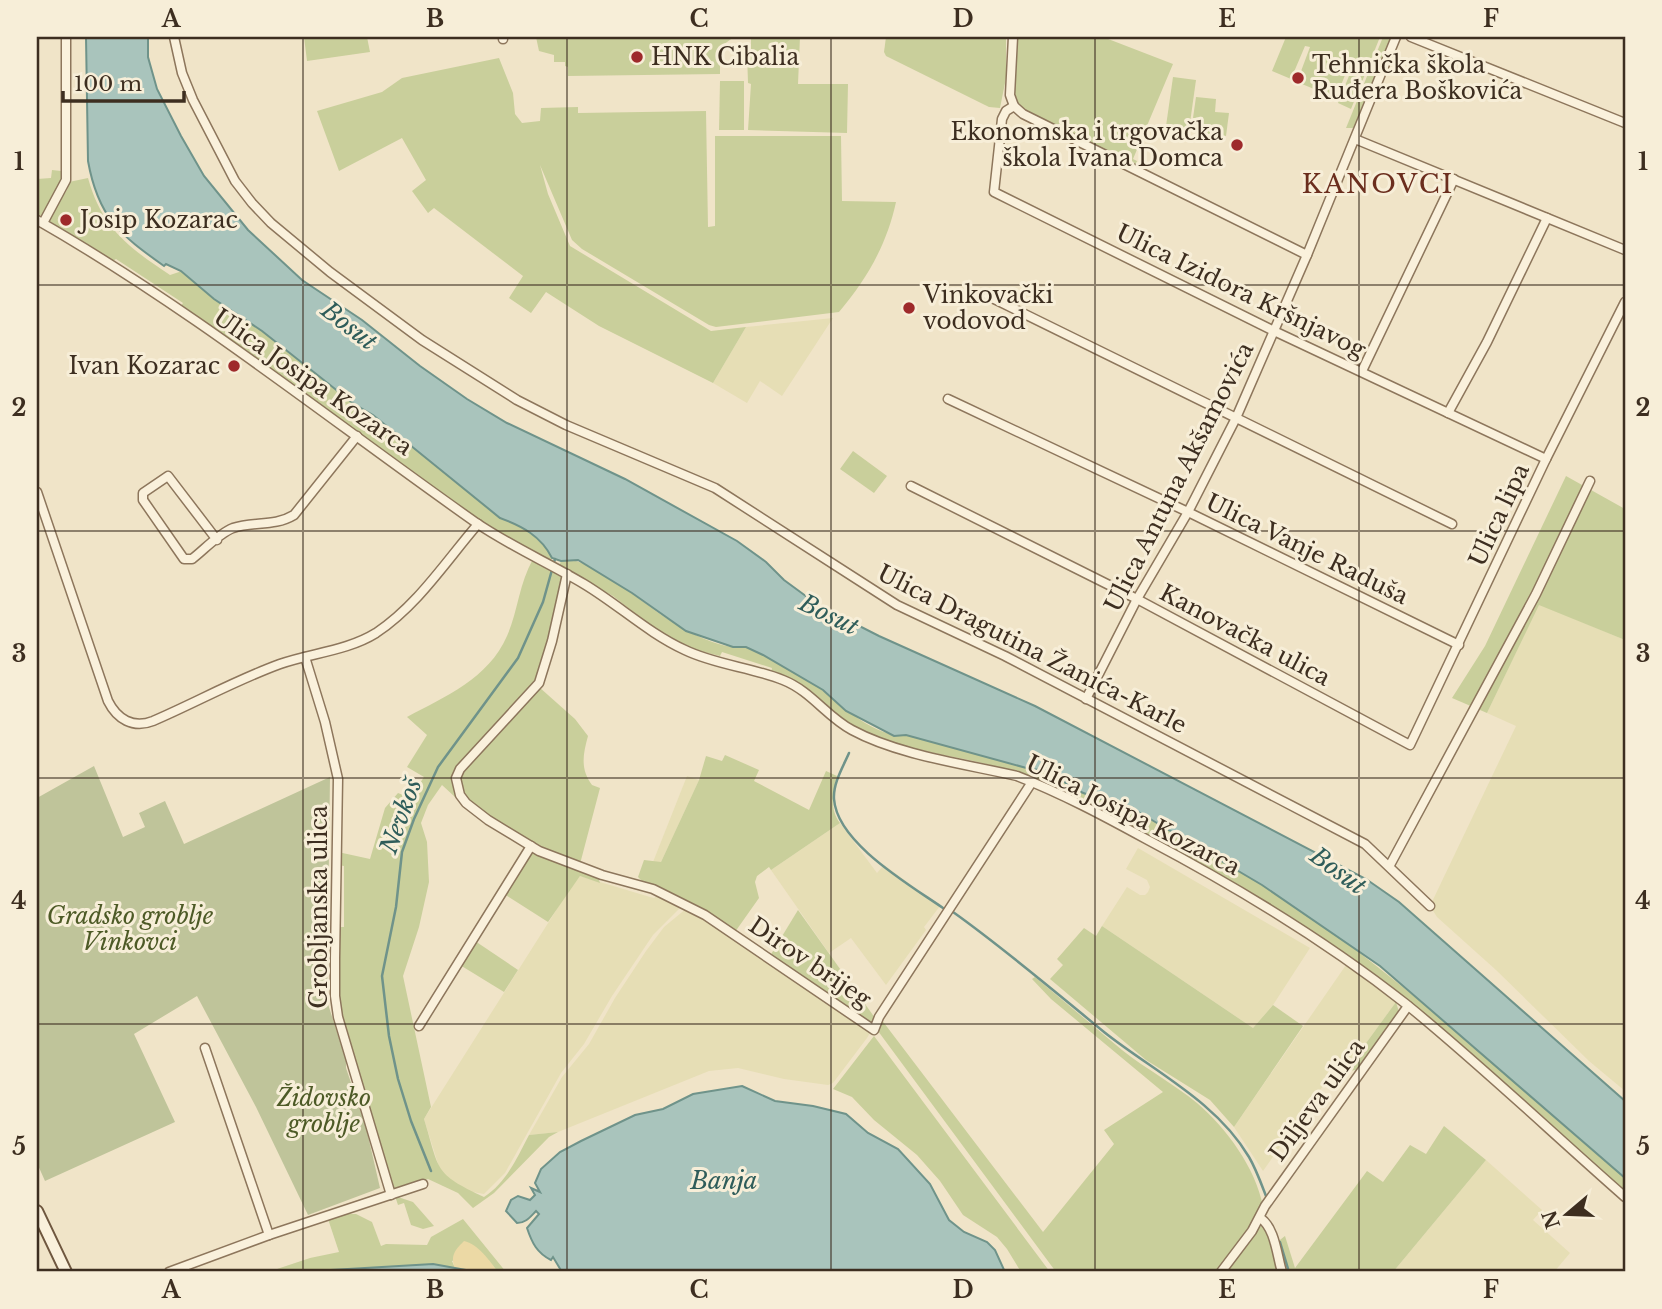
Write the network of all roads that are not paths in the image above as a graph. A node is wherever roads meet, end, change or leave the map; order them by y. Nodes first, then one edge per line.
1 (66, 37) edge
2 (174, 37) edge
3 (1013, 37) edge
4 (1396, 37) edge
5 (1411, 37) edge
6 (1014, 106) junction
7 (1625, 123) edge
8 (1355, 139) junction
9 (1454, 179) junction
10 (1547, 218) junction
11 (40, 222) edge
12 (1625, 250) edge
13 (1307, 255) junction
14 (988, 296) dead end
15 (1625, 302) edge
16 (1274, 331) junction
17 (1362, 371) junction
18 (948, 399) dead end
19 (1448, 413) junction
20 (1236, 418) junction
21 (357, 436) junction
22 (1546, 459) junction
23 (1590, 481) dead end
24 (911, 486) dead end
25 (37, 492) edge
26 (1188, 512) junction
27 (478, 523) junction
28 (1452, 524) dead end
29 (217, 540) junction
30 (563, 573) junction
31 (1137, 599) junction
32 (1459, 645) junction
33 (305, 657) junction
34 (1086, 699) junction
35 (1410, 745) joint
36 (1032, 782) junction
37 (531, 846) junction
38 (1390, 865) junction
39 (1430, 906) dead end
40 (1408, 1006) junction
41 (419, 1026) dead end
42 (205, 1048) dead end
43 (423, 1184) dead end
44 (391, 1195) junction
45 (1625, 1197) edge
46 (37, 1211) edge
47 (1260, 1218) junction
48 (269, 1235) junction
49 (66, 1272) edge
50 (169, 1272) edge
51 (1222, 1272) edge
52 (1282, 1272) edge

1 - 11 street
2 - 34 street, Ulica Dragutina Žanića-Karle
3 - 6 street
4 - 8 street, Ulica Antuna Akšamovića
5 - 7 street
6 - 13 street
6 - 16 street, Ulica Izidora Kršnjavog
8 - 9 street
8 - 13 street, Ulica Antuna Akšamovića
9 - 10 street
9 - 17 street
10 - 12 street
10 - 19 street
11 - 21 street, Ulica Josipa Kozarca
13 - 16 street, Ulica Antuna Akšamovića
14 - 20 street
15 - 22 street, Ulica lipa
16 - 17 street, Ulica Izidora Kršnjavog
16 - 20 street, Ulica Antuna Akšamovića
17 - 19 street, Ulica Izidora Kršnjavog
18 - 26 street, Ulica Vanje Raduša
19 - 22 street, Ulica Izidora Kršnjavog
20 - 26 street, Ulica Antuna Akšamovića
20 - 28 street
21 - 27 street, Ulica Josipa Kozarca
21 - 29 street
22 - 32 street, Ulica lipa
23 - 38 street
24 - 31 street, Kanovačka ulica
25 - 33 street
26 - 31 street, Ulica Antuna Akšamovića
26 - 32 street, Ulica Vanje Raduša
27 - 30 street, Ulica Josipa Kozarca
27 - 33 street
29 - 29 street
30 - 36 street, Ulica Josipa Kozarca
30 - 37 street, Dirov brijeg
31 - 34 street, Ulica Antuna Akšamovića
31 - 35 street, Kanovačka ulica
32 - 35 street, Ulica lipa
33 - 44 street, Grobljanska ulica
34 - 38 street, Ulica Dragutina Žanića-Karle
36 - 37 street, Dirov brijeg
36 - 40 street, Ulica Josipa Kozarca
37 - 41 street
38 - 39 street, Ulica Dragutina Žanića-Karle
40 - 45 street, Ulica Josipa Kozarca
40 - 47 street, Diljeva ulica
42 - 48 street
43 - 44 street
44 - 48 street
46 - 49 main road
47 - 51 street, Diljeva ulica
47 - 52 street
48 - 50 street

